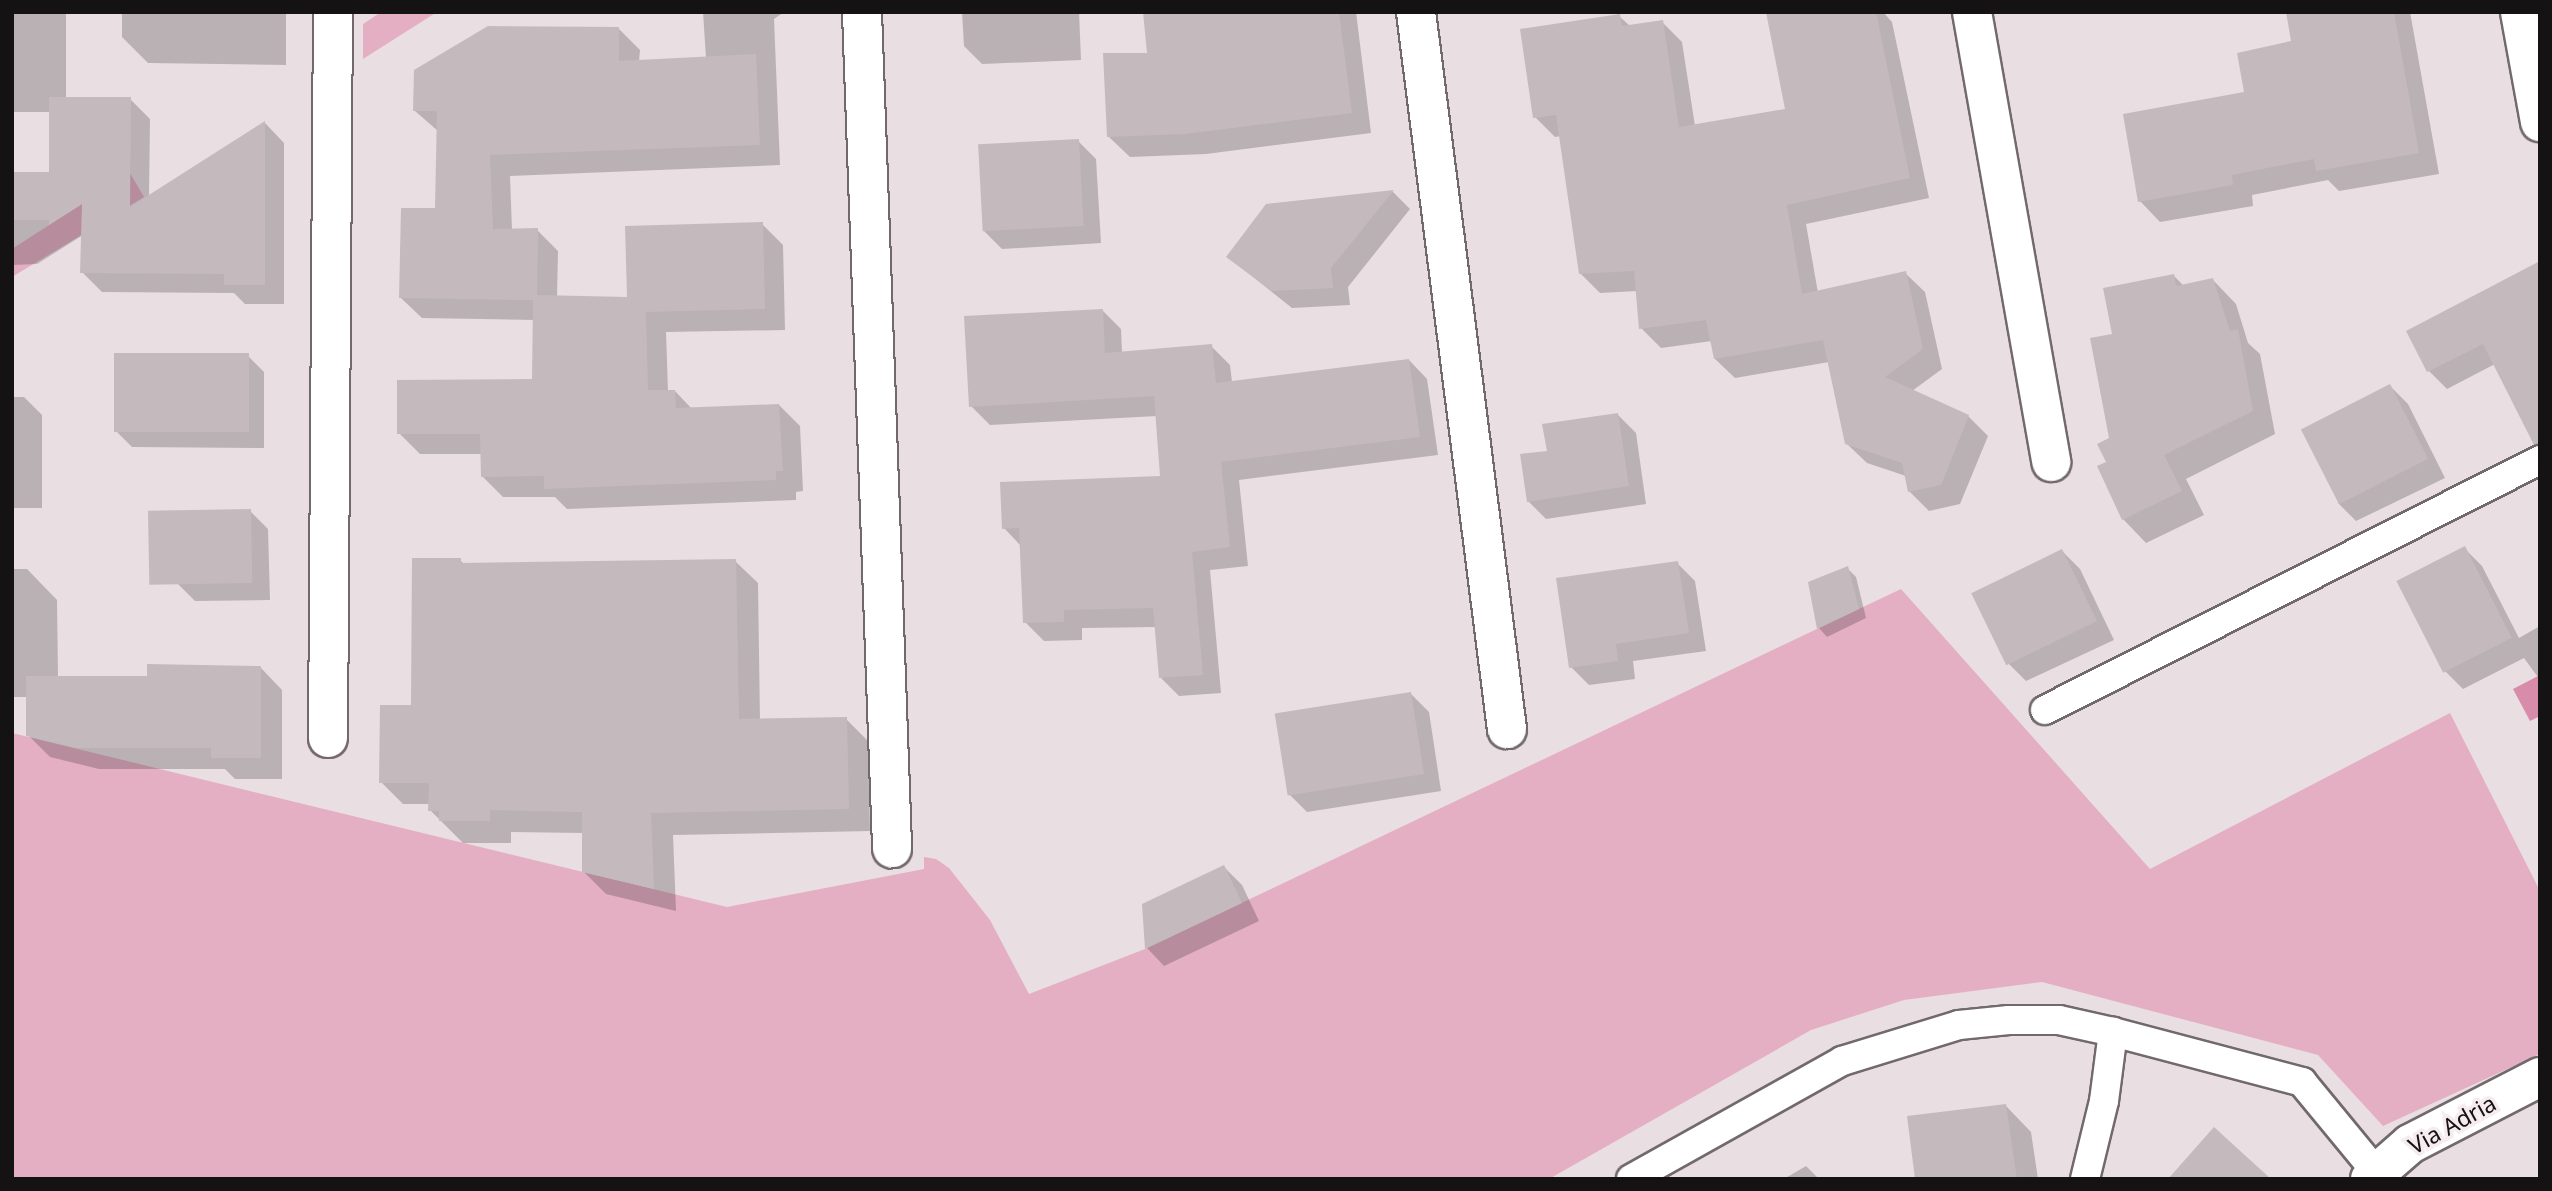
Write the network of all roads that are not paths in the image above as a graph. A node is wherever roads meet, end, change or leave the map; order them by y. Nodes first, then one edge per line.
1 (333, 12) edge
2 (862, 12) edge
3 (1416, 12) edge
4 (1972, 12) edge
5 (2521, 12) edge
6 (2540, 122) edge
7 (2540, 460) edge
8 (2050, 462) dead end
9 (2045, 710) dead end
10 (1507, 729) dead end
11 (328, 738) dead end
12 (892, 848) dead end
13 (2113, 1032) junction
14 (2540, 1077) edge
15 (2374, 1176) edge
16 (1631, 1179) edge
17 (2085, 1179) edge

1 - 11 street
2 - 12 street
3 - 10 street
4 - 8 street
5 - 6 street
7 - 9 lane
13 - 15 lane
13 - 16 lane
13 - 17 lane
14 - 15 street, Via Adria

